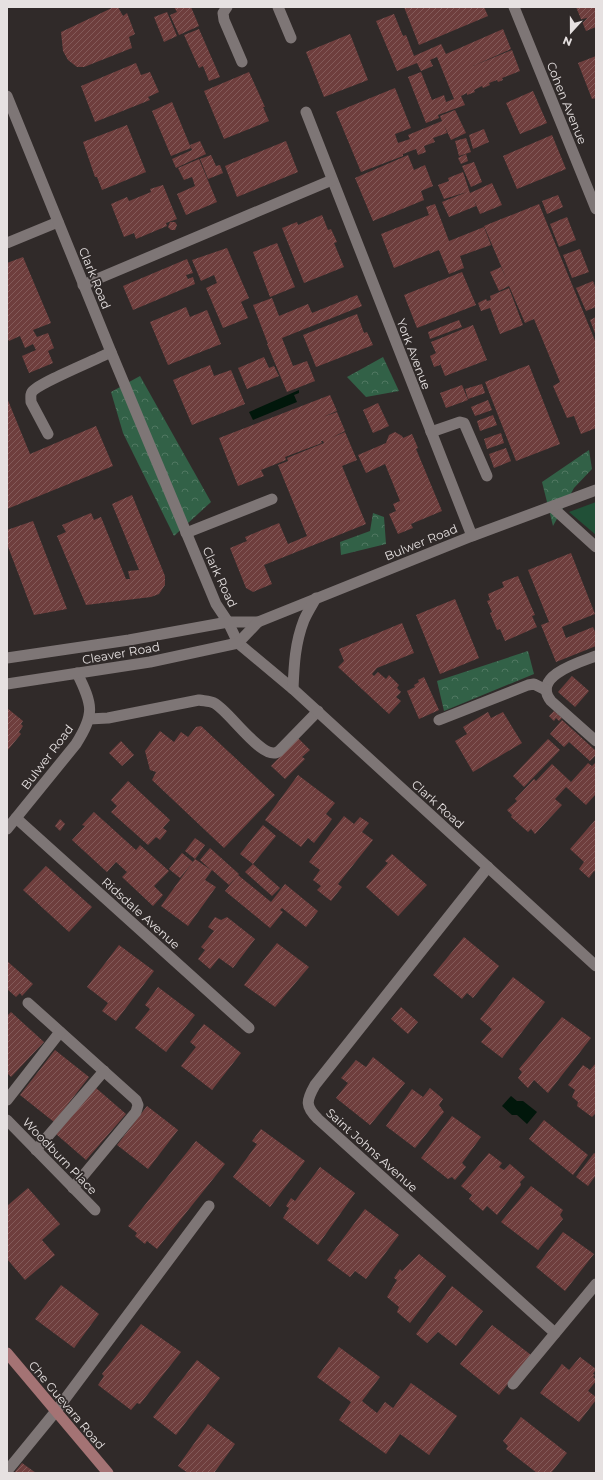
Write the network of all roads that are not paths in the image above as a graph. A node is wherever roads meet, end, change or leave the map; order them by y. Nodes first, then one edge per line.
1 (227, 7) edge
2 (278, 7) edge
3 (514, 7) edge
4 (290, 38) dead end
5 (242, 62) dead end
6 (7, 96) edge
7 (306, 112) dead end
8 (332, 180) junction
9 (596, 209) edge
10 (58, 222) junction
11 (7, 243) edge
12 (83, 285) junction
13 (111, 352) junction
14 (431, 432) junction
15 (48, 434) dead end
16 (487, 476) dead end
17 (596, 490) edge
18 (272, 498) dead end
19 (552, 507) junction
20 (186, 533) junction
21 (472, 536) junction
22 (596, 547) edge
23 (316, 598) junction
24 (228, 622) junction
25 (258, 622) junction
26 (238, 642) junction
27 (596, 656) edge
28 (7, 658) edge
29 (77, 673) junction
30 (7, 684) edge
31 (293, 689) junction
32 (546, 690) junction
33 (318, 711) junction
34 (89, 719) junction
35 (439, 720) dead end
36 (596, 741) edge
37 (16, 818) junction
38 (7, 829) edge
39 (488, 867) junction
40 (596, 966) edge
41 (28, 1003) dead end
42 (249, 1028) dead end
43 (60, 1032) junction
44 (104, 1071) junction
45 (7, 1100) edge
46 (7, 1120) edge
47 (36, 1150) junction
48 (73, 1188) junction
49 (209, 1206) dead end
50 (95, 1210) dead end
51 (596, 1284) edge
52 (555, 1332) junction
53 (7, 1353) edge
54 (513, 1384) dead end
55 (56, 1412) junction
56 (7, 1471) edge
57 (108, 1473) edge

1 - 5 street
2 - 4 street
3 - 9 street, Cohen Avenue
6 - 10 street, Clark Road
7 - 8 street, York Avenue
8 - 12 street
8 - 14 street, York Avenue
10 - 11 street
10 - 12 street, Clark Road
12 - 13 street, Clark Road
13 - 15 street
13 - 20 street, Clark Road
14 - 16 street
14 - 21 street, York Avenue
17 - 19 street, Bulwer Road
18 - 20 street
19 - 21 street, Bulwer Road
19 - 22 street
20 - 24 street, Clark Road
21 - 23 street, Bulwer Road
23 - 25 street, Bulwer Road
23 - 31 street
24 - 25 street, Bulwer Road
24 - 26 street, Clark Road
24 - 28 street, Cleaver Road
25 - 26 street, Bulwer Road
26 - 29 street, Cleaver Road
26 - 31 street, Clark Road
27 - 32 street
29 - 30 street, Cleaver Road
29 - 34 street, Bulwer Road
31 - 33 street, Clark Road
32 - 35 street
32 - 36 street
33 - 34 street
33 - 39 street, Clark Road
34 - 37 street, Bulwer Road
37 - 38 street, Bulwer Road
37 - 42 street, Ridsdale Avenue
39 - 40 street, Clark Road
39 - 52 street, Saint Johns Avenue
41 - 43 street
43 - 44 street
43 - 45 street
44 - 47 street
44 - 48 street
46 - 47 street, Woodburn Place
47 - 48 street, Woodburn Place
48 - 50 street, Woodburn Place
49 - 55 street
51 - 52 street
52 - 54 street
53 - 55 main road, Che Guevara Road
55 - 56 street
55 - 57 main road, Che Guevara Road

